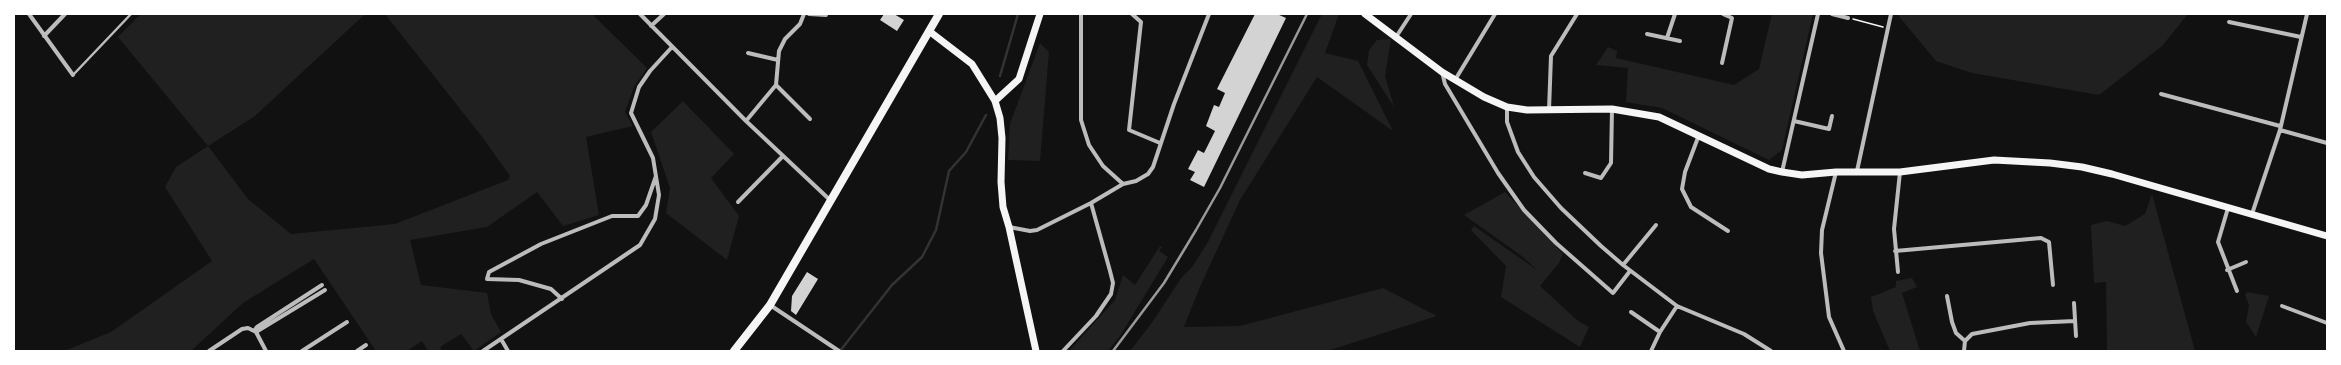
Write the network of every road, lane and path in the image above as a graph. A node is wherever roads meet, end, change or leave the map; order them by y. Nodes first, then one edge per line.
1 (29, 14) edge
2 (65, 14) edge
3 (131, 14) edge
4 (640, 14) edge
5 (664, 14) edge
6 (804, 14) edge
7 (809, 14) edge
8 (939, 14) edge
9 (1040, 14) edge
10 (1081, 14) edge
11 (1132, 14) edge
12 (1209, 14) edge
13 (1365, 14) edge
14 (1411, 14) edge
15 (1495, 14) edge
16 (1577, 14) edge
17 (1675, 14) edge
18 (1723, 14) edge
19 (1818, 14) edge
20 (1832, 14) edge
21 (1891, 14) edge
22 (2307, 14) edge
23 (826, 15) dead end
24 (1733, 16) edge
25 (1848, 18) joint
26 (2229, 22) dead end
27 (651, 26) junction
28 (1888, 28) junction
29 (929, 31) junction
30 (1647, 34) dead end
31 (44, 36) junction
32 (1396, 37) junction
33 (2301, 37) junction
34 (1667, 38) junction
35 (1680, 41) dead end
36 (672, 47) junction
37 (748, 53) dead end
38 (778, 60) junction
39 (1722, 63) dead end
40 (1442, 72) junction
41 (73, 75) joint
42 (1455, 80) junction
43 (776, 84) junction
44 (2161, 94) dead end
45 (995, 101) junction
46 (1506, 107) junction
47 (1612, 109) junction
48 (1549, 110) junction
49 (1832, 116) dead end
50 (810, 119) dead end
51 (746, 121) junction
52 (1794, 121) junction
53 (2280, 128) junction
54 (1700, 135) junction
55 (1160, 143) junction
56 (2327, 143) edge
57 (783, 156) junction
58 (1857, 171) junction
59 (1782, 172) junction
60 (1836, 172) junction
61 (1900, 172) junction
62 (1585, 173) dead end
63 (656, 176) junction
64 (1123, 184) junction
65 (830, 200) junction
66 (738, 202) dead end
67 (1091, 203) junction
68 (2228, 208) junction
69 (2252, 214) junction
70 (1656, 225) dead end
71 (1009, 227) junction
72 (1728, 231) dead end
73 (2327, 236) edge
74 (1895, 251) junction
75 (2246, 262) dead end
76 (1623, 265) junction
77 (2228, 270) junction
78 (1630, 271) junction
79 (1898, 272) dead end
80 (322, 285) dead end
81 (2053, 285) dead end
82 (325, 290) dead end
83 (2237, 292) dead end
84 (1947, 296) dead end
85 (562, 299) junction
86 (2074, 302) dead end
87 (770, 305) junction
88 (1677, 306) junction
89 (2282, 306) dead end
90 (1631, 312) dead end
91 (2075, 320) junction
92 (347, 322) dead end
93 (2327, 323) edge
94 (255, 332) junction
95 (1660, 332) junction
96 (2076, 336) dead end
97 (500, 339) junction
98 (1965, 341) junction
99 (366, 345) dead end
100 (838, 350) edge
101 (209, 351) edge
102 (266, 351) edge
103 (302, 351) edge
104 (357, 351) edge
105 (482, 351) edge
106 (508, 351) edge
107 (734, 351) edge
108 (1036, 351) edge
109 (1063, 351) edge
110 (1651, 351) edge
111 (1772, 351) edge
112 (1844, 351) edge
113 (1964, 351) edge

1 - 31 street
2 - 31 street
3 - 41 lane
4 - 27 street
5 - 27 street
6 - 38 street
7 - 23 street
8 - 29 main road
9 - 45 main road
10 - 64 street
11 - 55 street
12 - 55 street
13 - 32 main road
14 - 32 street
15 - 42 street
16 - 48 street
17 - 34 street
18 - 24 street
19 - 52 street
20 - 25 street
21 - 28 street
22 - 33 street
24 - 39 street
25 - 28 path
26 - 33 street
27 - 36 street
28 - 58 street
29 - 45 main road
29 - 65 main road
30 - 34 street
31 - 41 street
32 - 40 main road
33 - 53 street
34 - 35 street
36 - 51 street
36 - 63 street
37 - 38 street
38 - 43 street
40 - 42 main road
40 - 78 street
42 - 46 main road
43 - 50 street
43 - 51 street
44 - 53 street
45 - 71 main road
46 - 48 main road
46 - 76 street
47 - 48 main road
47 - 54 main road
47 - 62 street
49 - 52 street
51 - 57 street
52 - 59 street
53 - 56 street
53 - 69 street
54 - 59 main road
54 - 72 street
55 - 64 street
57 - 65 street
57 - 66 street
58 - 60 main road
58 - 61 main road
59 - 60 main road
60 - 112 street
61 - 68 main road
61 - 74 street
63 - 85 street
63 - 85 street
64 - 67 street
65 - 87 main road
67 - 71 street
67 - 109 street
68 - 69 main road
68 - 77 street
69 - 73 main road
70 - 76 street
71 - 108 main road
74 - 79 street
74 - 81 street
75 - 77 street
76 - 78 street
77 - 83 street
78 - 88 street
80 - 94 street
82 - 94 street
84 - 98 street
85 - 97 street
86 - 91 street
87 - 100 street
87 - 107 main road
88 - 95 street
88 - 111 street
89 - 93 street
90 - 95 street
91 - 96 street
91 - 98 street
92 - 103 street
94 - 101 street
94 - 102 street
95 - 110 street
97 - 105 street
97 - 106 street
98 - 113 street
99 - 104 street

